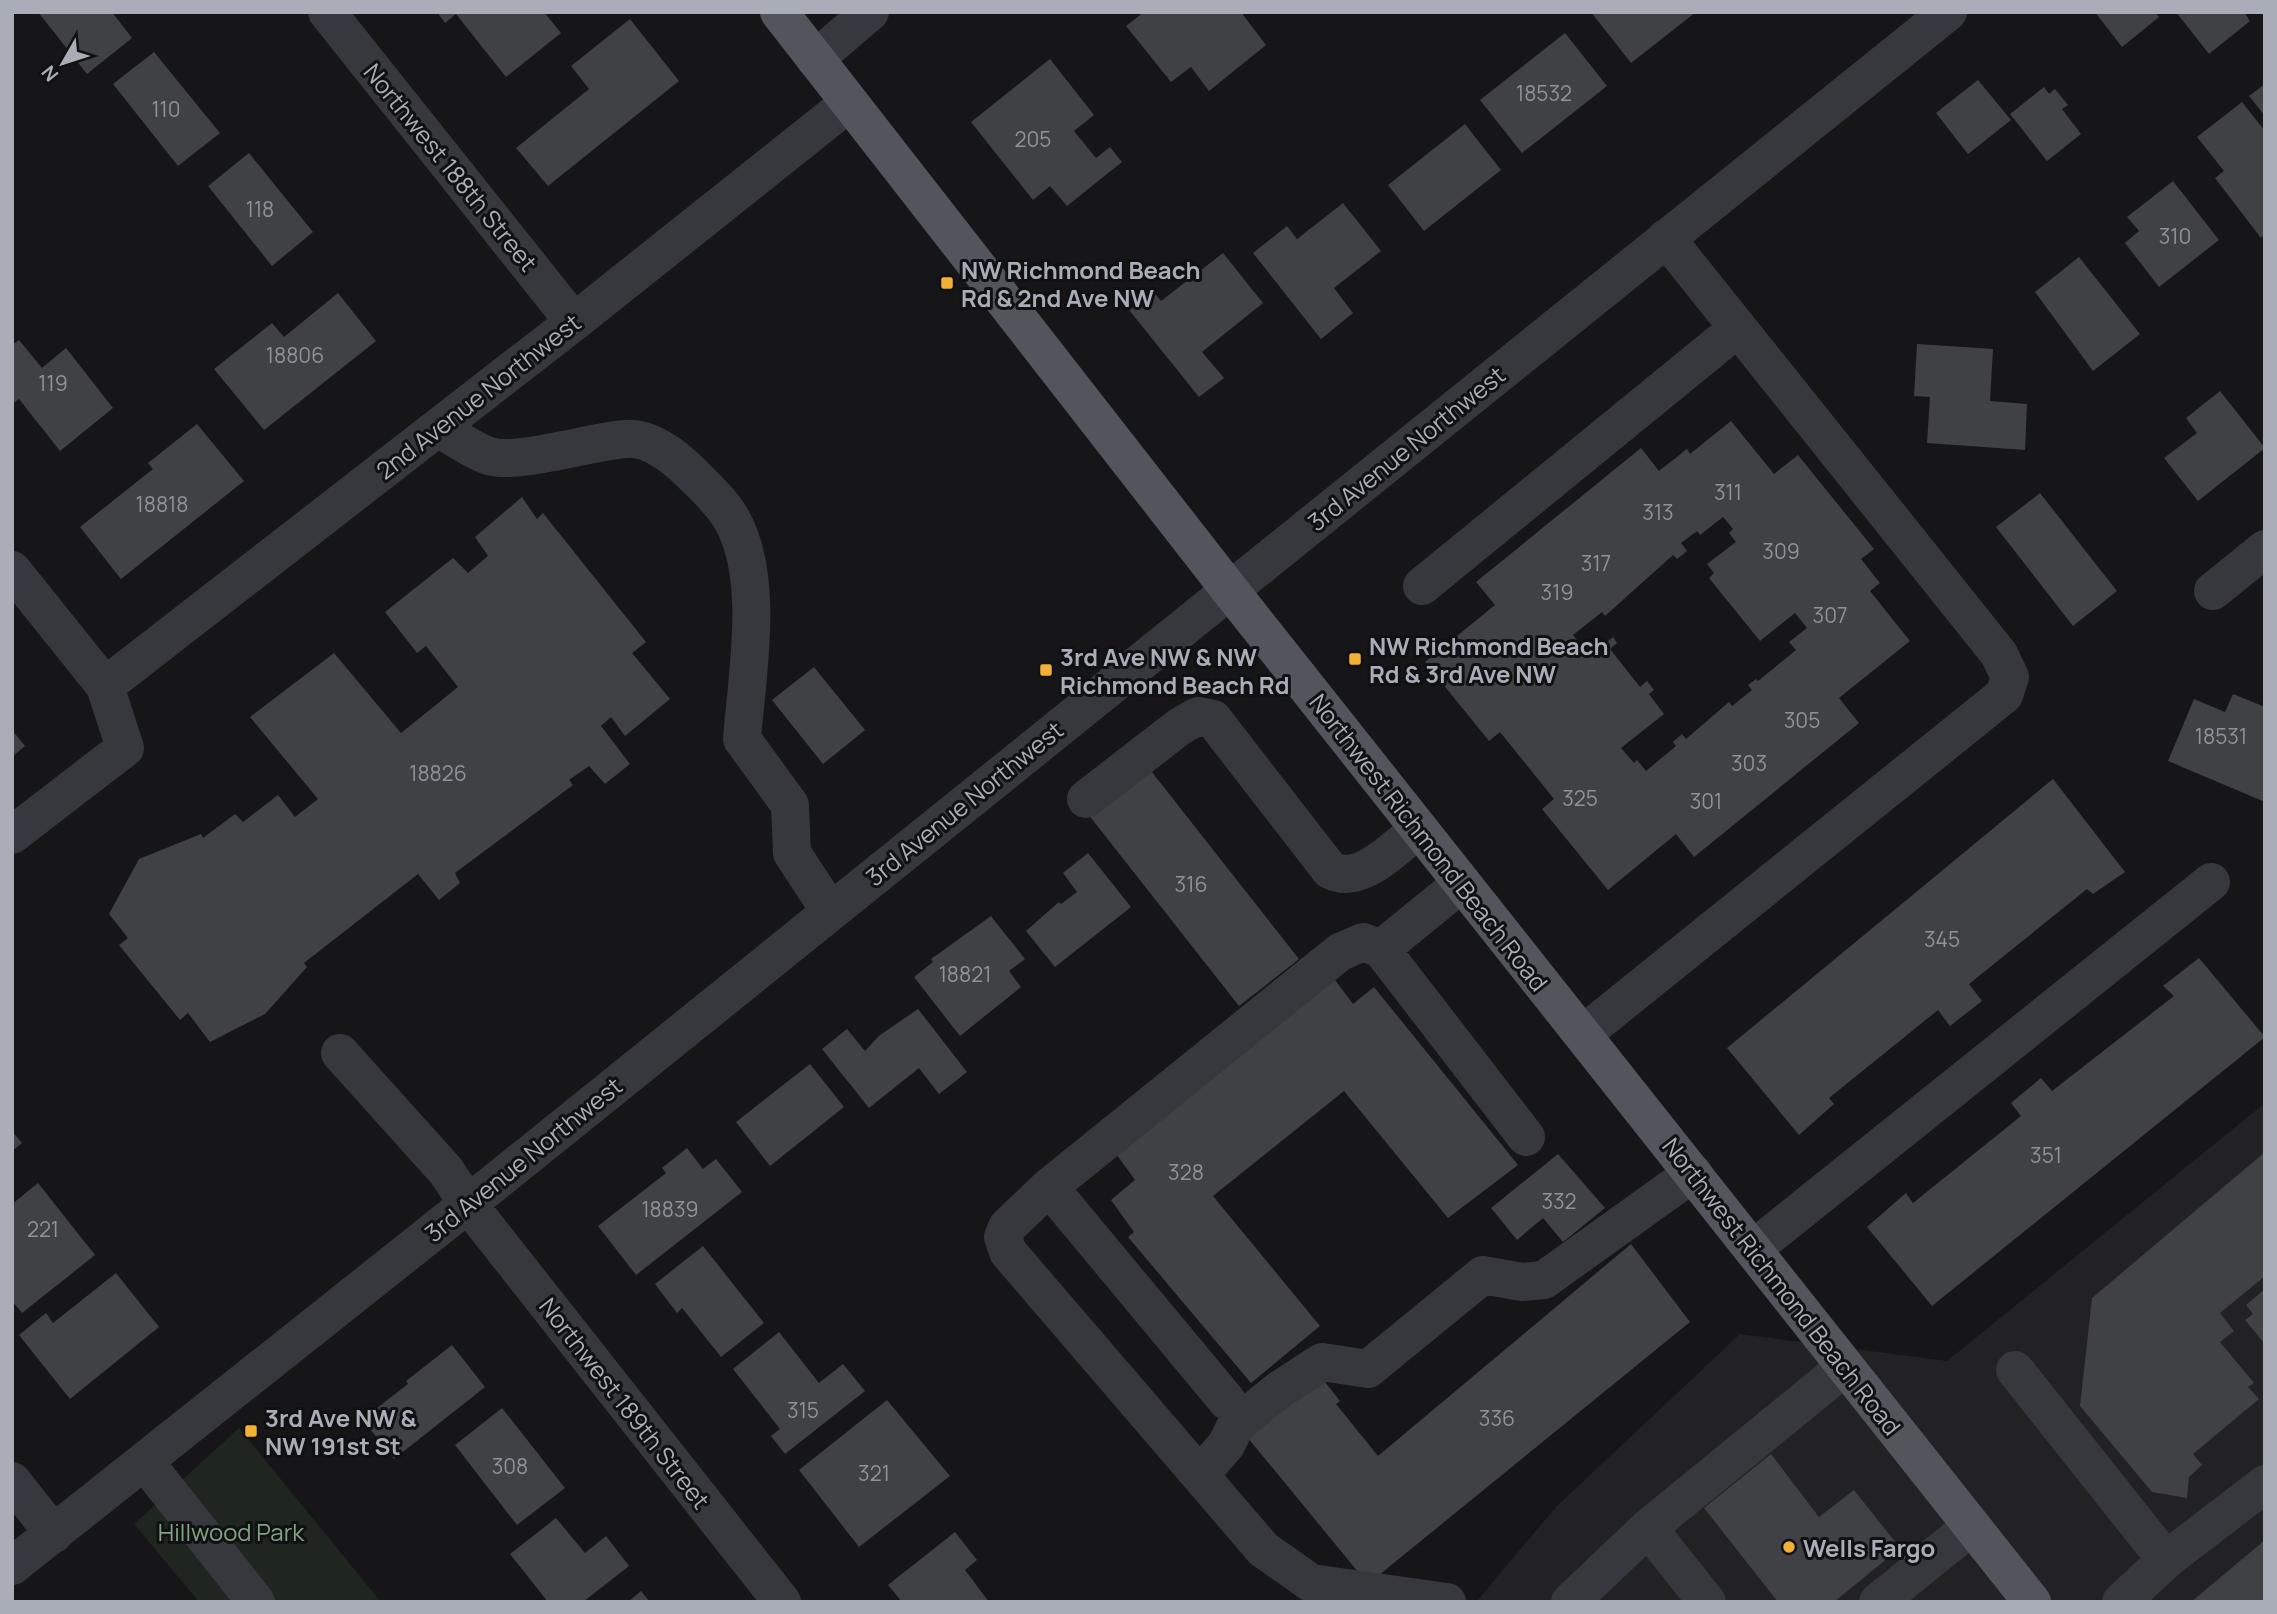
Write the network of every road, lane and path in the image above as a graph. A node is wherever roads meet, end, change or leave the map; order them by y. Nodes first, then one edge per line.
1 (327, 12) edge
2 (779, 12) edge
3 (870, 12) edge
4 (1948, 12) edge
5 (816, 59) junction
6 (849, 103) junction
7 (1667, 238) junction
8 (574, 322) junction
9 (1738, 328) junction
10 (438, 428) junction
11 (2265, 549) edge
12 (12, 570) edge
13 (1422, 586) dead end
14 (1229, 589) junction
15 (2213, 591) dead end
16 (104, 686) junction
17 (1086, 799) dead end
18 (1419, 829) junction
19 (12, 835) edge
20 (2210, 882) dead end
21 (1462, 883) junction
22 (830, 911) junction
23 (1381, 949) junction
24 (1583, 1034) junction
25 (340, 1053) dead end
26 (1526, 1137) dead end
27 (1693, 1173) junction
28 (1049, 1187) junction
29 (468, 1204) junction
30 (1753, 1249) junction
31 (1845, 1367) junction
32 (2015, 1370) dead end
33 (1227, 1401) dead end
34 (145, 1462) junction
35 (1200, 1475) junction
36 (12, 1480) edge
37 (2265, 1485) edge
38 (1972, 1526) junction
39 (1648, 1528) junction
40 (54, 1534) junction
41 (2166, 1560) junction
42 (12, 1566) edge
43 (256, 1602) edge
44 (782, 1602) edge
45 (1447, 1602) edge
46 (1570, 1602) edge
47 (1707, 1602) edge
48 (1878, 1602) edge
49 (2032, 1602) edge
50 (2121, 1602) edge

1 - 8 street, Northwest 188th Street
2 - 5 main road, Northwest Richmond Beach Road
3 - 5 street
4 - 7 street, 3rd Avenue Northwest
5 - 6 main road, Northwest Richmond Beach Road
6 - 8 street, 2nd Avenue Northwest
6 - 14 main road, Northwest Richmond Beach Road
7 - 9 street
7 - 14 street, 3rd Avenue Northwest
8 - 10 street, 2nd Avenue Northwest
9 - 13 street
9 - 24 street
10 - 16 street, 2nd Avenue Northwest
10 - 22 street
11 - 15 street
12 - 16 street
14 - 18 main road, Northwest Richmond Beach Road
14 - 22 street, 3rd Avenue Northwest
16 - 19 street
17 - 18 street
18 - 21 main road, Northwest Richmond Beach Road
20 - 30 street
21 - 23 street
21 - 24 main road, Northwest Richmond Beach Road
22 - 29 street, 3rd Avenue Northwest
23 - 26 street
23 - 28 street
24 - 27 main road, Northwest Richmond Beach Road
25 - 29 street, Northwest 189th Street
27 - 30 main road, Northwest Richmond Beach Road
27 - 35 street
28 - 33 street
28 - 35 street
29 - 34 street, 3rd Avenue Northwest
29 - 44 street, Northwest 189th Street
30 - 31 main road, Northwest Richmond Beach Road
31 - 38 main road, Northwest Richmond Beach Road
31 - 39 street
32 - 41 street
34 - 40 street, 3rd Avenue Northwest
34 - 43 street
35 - 45 street
36 - 40 street
37 - 41 street
38 - 48 street
38 - 49 main road, Northwest Richmond Beach Road
39 - 46 street
39 - 47 street
40 - 42 street, 3rd Avenue Northwest
41 - 50 street

